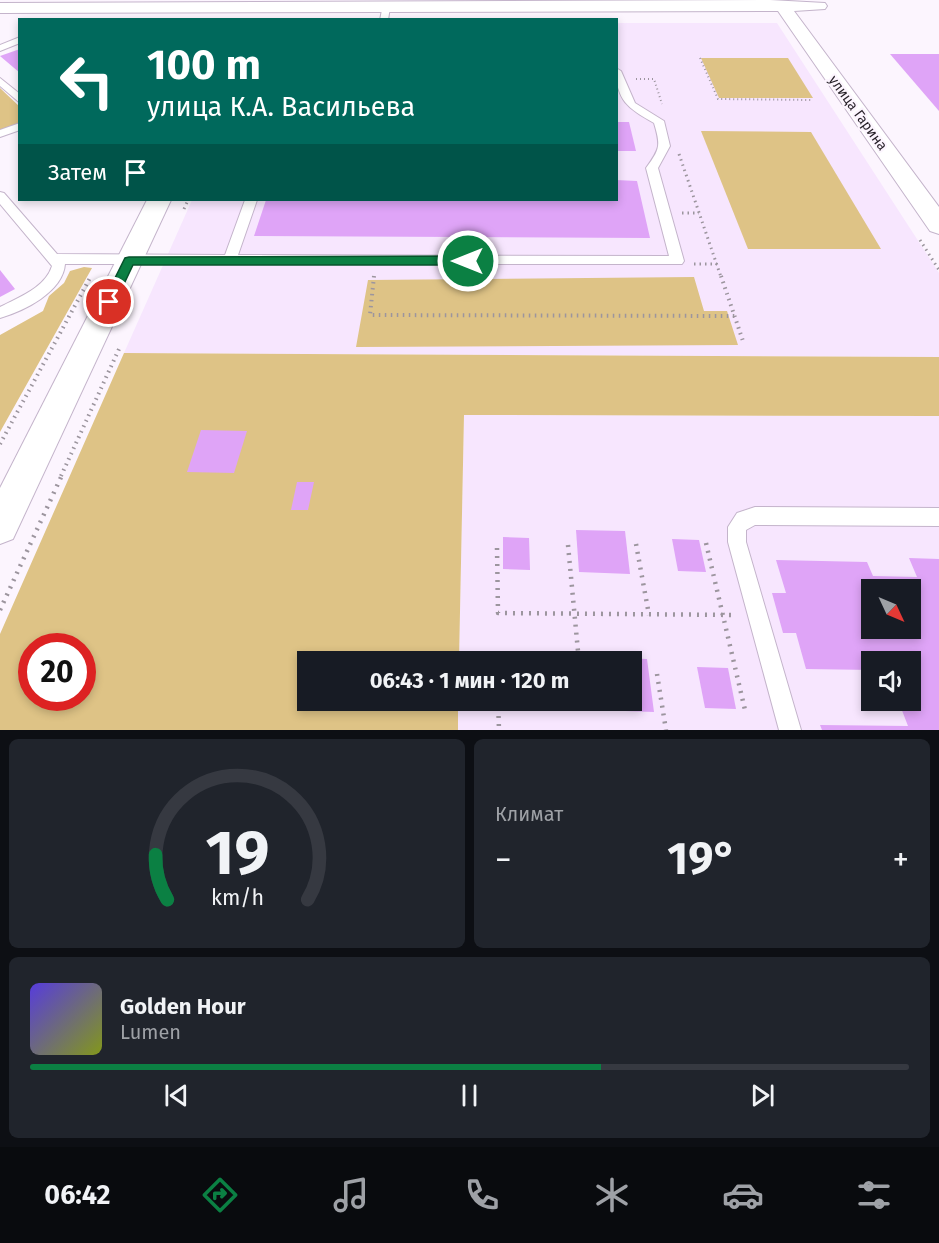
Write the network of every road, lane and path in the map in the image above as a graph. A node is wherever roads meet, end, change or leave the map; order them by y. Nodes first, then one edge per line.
1 (780, 3) edge
2 (43, 4) edge
3 (819, 6) dead end
4 (0, 8) edge
5 (252, 9) edge
6 (385, 13) edge
7 (18, 41) edge
8 (0, 48) edge
9 (699, 58) dead end
10 (618, 72) edge
11 (0, 81) edge
12 (18, 98) edge
13 (813, 100) dead end
14 (665, 113) dead end
15 (18, 127) edge
16 (0, 134) edge
17 (676, 146) dead end
18 (0, 196) edge
19 (186, 201) edge
20 (251, 201) edge
21 (170, 208) edge
22 (939, 225) edge
23 (54, 259) junction
24 (100, 260) junction
25 (129, 261) junction
26 (230, 261) junction
27 (375, 261) junction
28 (0, 313) edge
29 (735, 316) junction
30 (744, 344) dead end
31 (120, 346) dead end
32 (0, 444) edge
33 (939, 517) edge
34 (0, 526) edge
35 (706, 543) dead end
36 (636, 544) dead end
37 (568, 545) dead end
38 (497, 548) dead end
39 (0, 610) edge
40 (575, 614) junction
41 (649, 615) junction
42 (723, 615) junction
43 (758, 615) junction
44 (578, 651) edge
45 (657, 674) dead end
46 (745, 710) dead end
47 (498, 711) edge
48 (499, 730) edge
49 (666, 730) edge
50 (790, 730) edge

1 - 3 street
1 - 6 street
1 - 22 street, улица Гарина
2 - 4 street
2 - 5 street
5 - 6 street
7 - 8 lane
9 - 13 path
10 - 14 path
10 - 27 lane
11 - 12 lane
15 - 16 lane
17 - 29 path
18 - 23 lane
19 - 21 path
20 - 26 lane
21 - 25 street
23 - 24 lane
23 - 28 lane
24 - 25 lane
24 - 32 path
25 - 26 lane
25 - 34 street
26 - 27 lane
27 - 29 path
29 - 30 path
31 - 39 path
33 - 43 lane
35 - 42 path
36 - 41 path
37 - 40 path
38 - 40 path
40 - 41 path
40 - 44 path
41 - 42 path
42 - 43 path
42 - 46 path
43 - 50 lane
45 - 49 path
47 - 48 path

